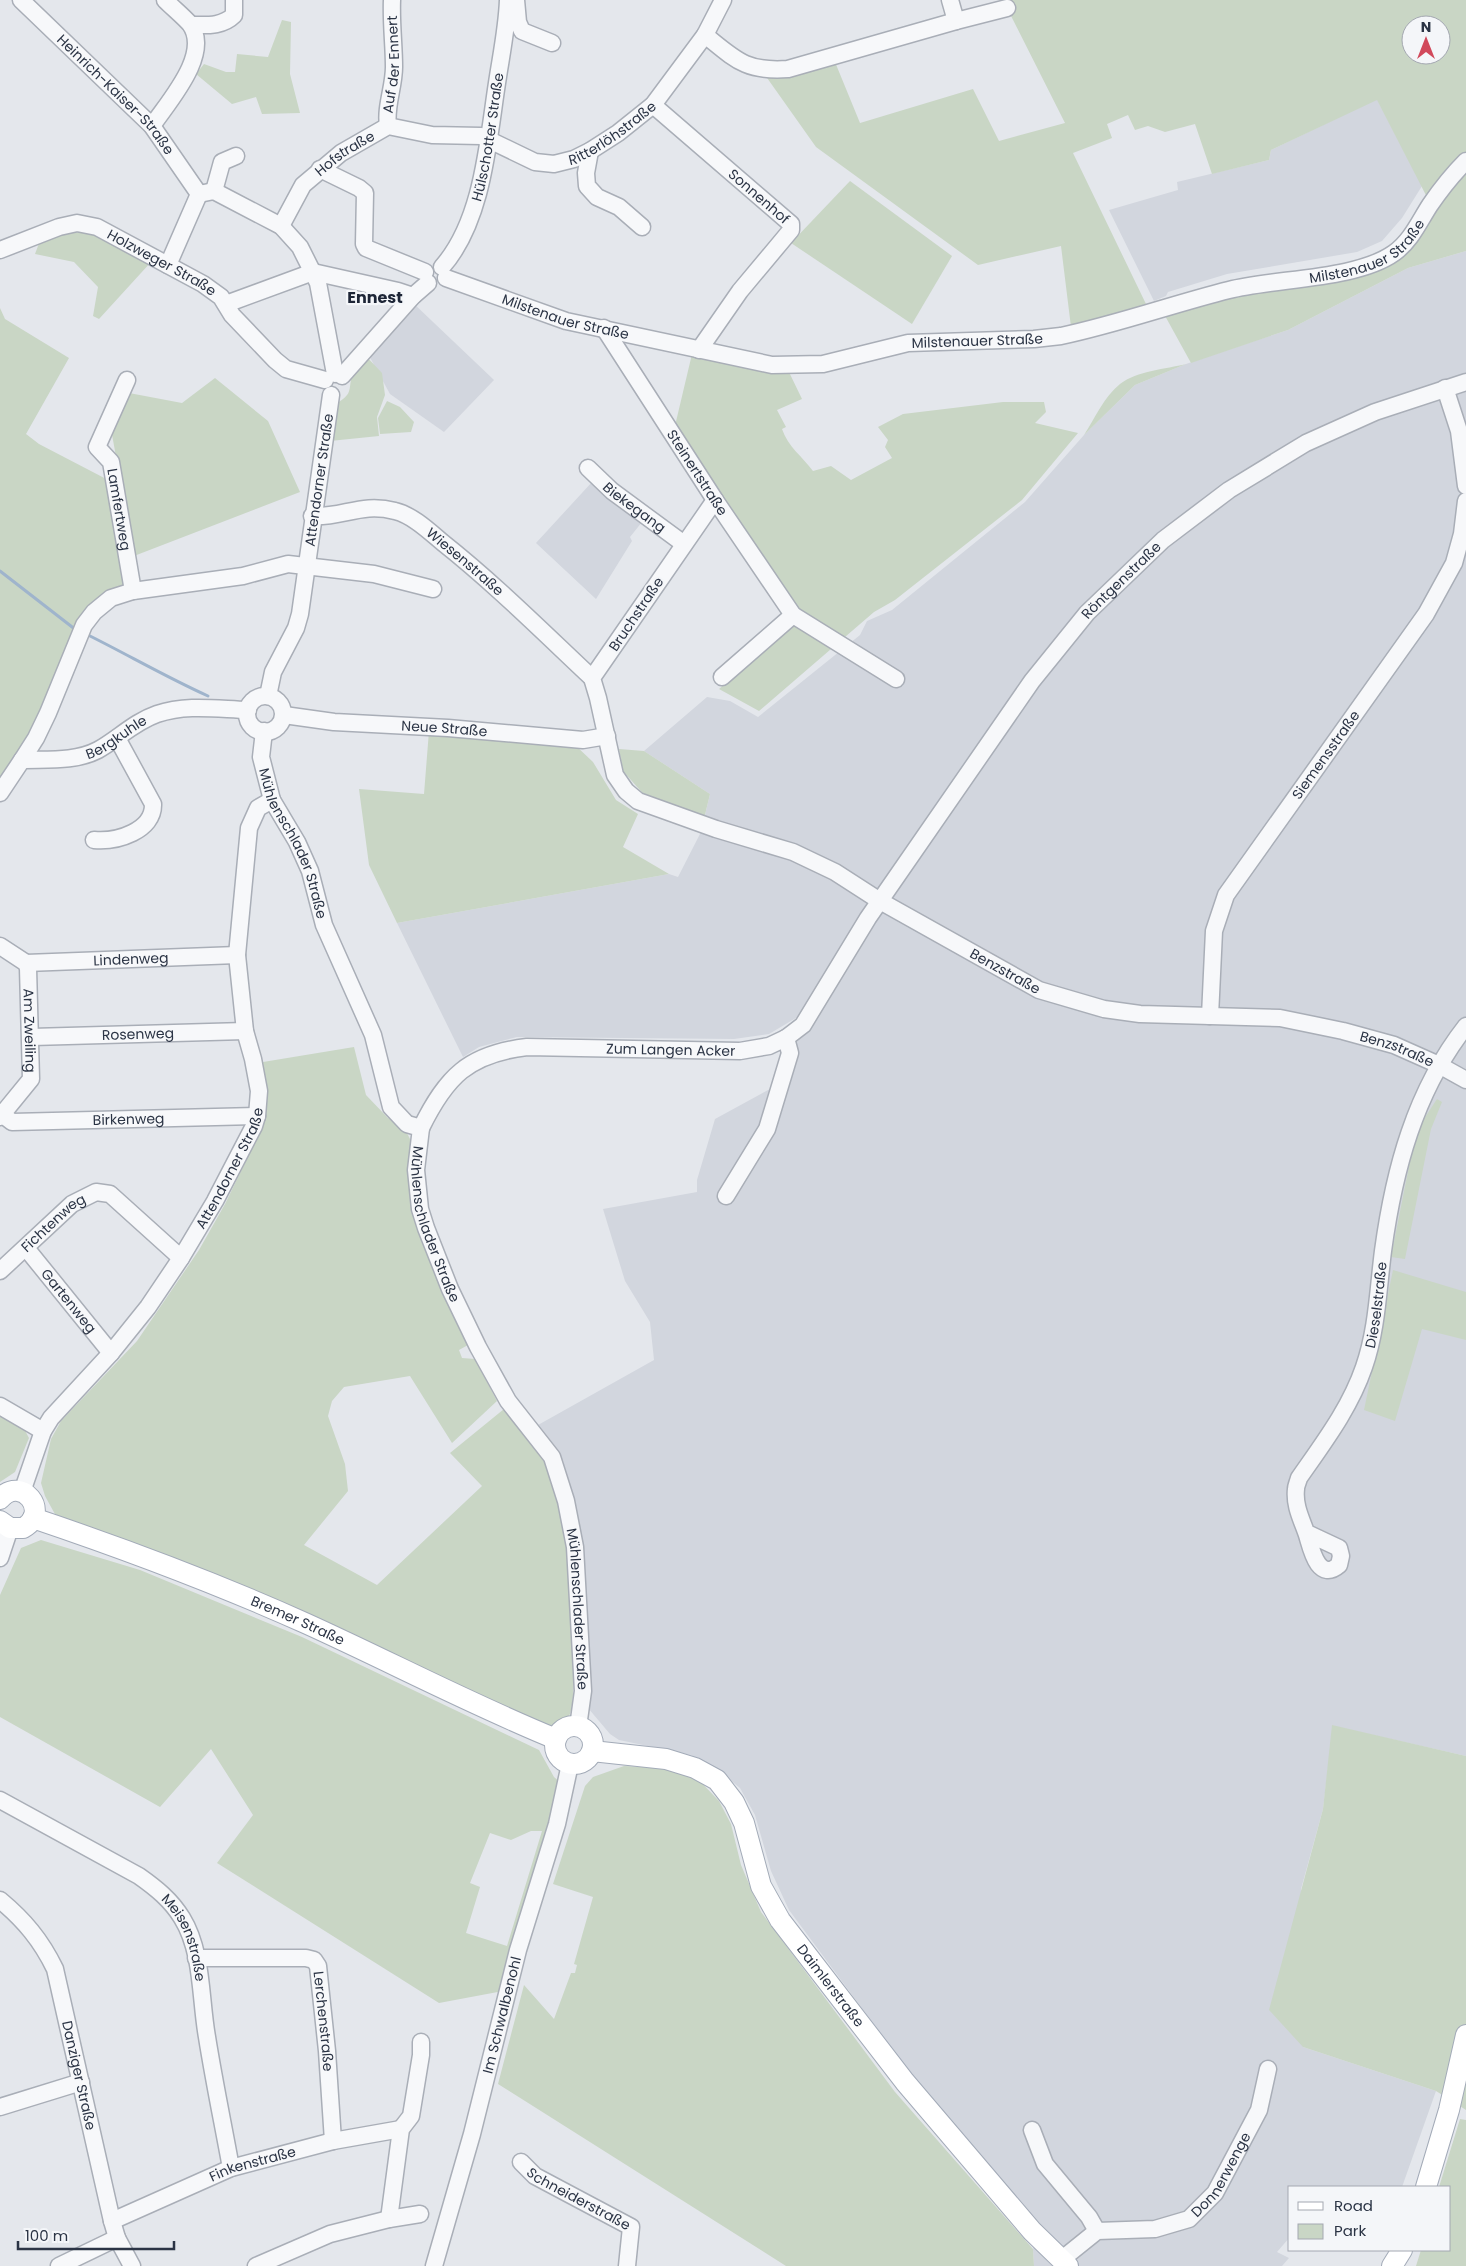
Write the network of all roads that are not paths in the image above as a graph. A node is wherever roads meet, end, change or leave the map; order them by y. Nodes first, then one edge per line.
1 (165, 0) edge
2 (234, 0) edge
3 (392, 0) edge
4 (508, 0) edge
5 (516, 0) edge
6 (722, 0) edge
7 (950, 0) edge
8 (24, 1) edge
9 (1007, 8) dead end
10 (956, 21) junction
11 (190, 25) junction
12 (704, 36) junction
13 (552, 44) dead end
14 (653, 105) junction
15 (152, 126) junction
16 (388, 126) junction
17 (489, 139) junction
18 (590, 151) junction
19 (236, 156) dead end
20 (1466, 161) edge
21 (320, 169) junction
22 (207, 193) junction
23 (281, 226) junction
24 (642, 227) dead end
25 (0, 250) edge
26 (168, 265) junction
27 (313, 272) junction
28 (444, 272) junction
29 (427, 277) junction
30 (413, 296) junction
31 (226, 304) junction
32 (604, 328) junction
33 (699, 350) junction
34 (127, 380) dead end
35 (334, 381) junction
36 (1466, 382) edge
37 (1445, 388) junction
38 (588, 468) dead end
39 (1466, 486) edge
40 (715, 500) junction
41 (1466, 501) edge
42 (312, 516) junction
43 (684, 544) junction
44 (306, 566) junction
45 (433, 589) dead end
46 (133, 591) junction
47 (792, 616) junction
48 (722, 677) dead end
49 (592, 678) junction
50 (896, 679) dead end
51 (268, 696) junction
52 (248, 710) junction
53 (284, 715) junction
54 (264, 732) junction
55 (607, 736) junction
56 (117, 738) junction
57 (22, 760) junction
58 (0, 793) edge
59 (272, 800) junction
60 (94, 840) dead end
61 (880, 901) junction
62 (0, 946) edge
63 (237, 955) junction
64 (26, 963) junction
65 (1210, 1016) junction
66 (1466, 1026) edge
67 (245, 1031) junction
68 (32, 1037) junction
69 (786, 1038) junction
70 (1439, 1065) junction
71 (1466, 1080) edge
72 (2, 1116) edge
73 (257, 1116) junction
74 (421, 1128) junction
75 (726, 1196) dead end
76 (26, 1248) junction
77 (181, 1258) junction
78 (0, 1272) edge
79 (111, 1353) junction
80 (0, 1406) edge
81 (43, 1431) junction
82 (22, 1492) junction
83 (0, 1499) edge
84 (33, 1518) junction
85 (5, 1524) edge
86 (1307, 1534) dead end
87 (0, 1558) edge
88 (578, 1726) junction
89 (556, 1739) junction
90 (592, 1751) junction
91 (570, 1764) junction
92 (0, 1800) edge
93 (0, 1900) edge
94 (196, 1958) junction
95 (1466, 2036) edge
96 (421, 2042) dead end
97 (1268, 2068) dead end
98 (81, 2082) junction
99 (0, 2107) edge
100 (401, 2129) junction
101 (1032, 2130) dead end
102 (333, 2141) junction
103 (521, 2162) dead end
104 (231, 2168) junction
105 (1426, 2186) edge
106 (420, 2214) dead end
107 (389, 2219) junction
108 (112, 2222) junction
109 (1097, 2231) junction
110 (117, 2238) junction
111 (1401, 2251) edge
112 (1064, 2263) edge
113 (59, 2266) edge
114 (132, 2266) edge
115 (256, 2266) edge
116 (434, 2266) edge
117 (627, 2266) edge
118 (1392, 2266) edge

1 - 11 street
2 - 11 street
3 - 16 street, Auf der Ennert
4 - 17 street, Hülschotter Straße
5 - 13 street
6 - 12 street, Ritterlöhstraße
7 - 10 street
8 - 15 street, Heinrich-Kaiser-Straße
9 - 10 street
10 - 12 street
11 - 15 street
12 - 14 street, Ritterlöhstraße
14 - 18 street, Ritterlöhstraße
14 - 33 street, Sonnenhof
15 - 22 street, Heinrich-Kaiser-Straße
16 - 17 street, Hofstraße
16 - 21 street, Hofstraße
17 - 18 street, Ritterlöhstraße
17 - 28 street, Hülschotter Straße
18 - 24 street
19 - 22 street
20 - 33 street, Milstenauer Straße
21 - 23 street, Hofstraße
21 - 29 street
22 - 23 street, Heinrich-Kaiser-Straße
22 - 26 street
23 - 27 street
25 - 26 street, Holzweger Straße
26 - 31 street, Holzweger Straße
27 - 30 street
27 - 31 street
27 - 35 street
28 - 29 street
28 - 32 street, Milstenauer Straße
29 - 30 street
30 - 35 street
31 - 35 street, Holzweger Straße
32 - 33 street, Milstenauer Straße
32 - 40 street, Steinertstraße
34 - 46 street, Lamfertweg
35 - 42 street, Attendorner Straße
36 - 37 street, Röntgenstraße
37 - 39 street
37 - 61 street, Röntgenstraße
38 - 43 street, Biekegang
40 - 43 street, Bruchstraße
40 - 47 street, Steinertstraße
41 - 65 street, Siemensstraße
42 - 44 street, Attendorner Straße
42 - 49 street, Wiesenstraße
43 - 49 street, Bruchstraße
44 - 45 street, Attendorner Straße
44 - 46 street
44 - 51 street, Attendorner Straße
46 - 57 street
47 - 48 street
47 - 50 street, Steinertstraße
49 - 55 street
51 - 52 street
51 - 53 street
52 - 54 street
52 - 56 street, Bergkuhle
53 - 54 street
53 - 55 street, Neue Straße
54 - 59 street, Mühlenschlader Straße
55 - 61 street, Benzstraße
56 - 57 street, Bergkuhle
56 - 60 street
57 - 58 street
59 - 63 street, Attendorner Straße
59 - 74 street, Mühlenschlader Straße
61 - 65 street, Benzstraße
61 - 69 street, Zum Langen Acker
62 - 64 street
63 - 64 street, Lindenweg
63 - 67 street, Attendorner Straße
64 - 68 street, Am Zweiling
65 - 70 street, Benzstraße
66 - 70 street
67 - 68 street, Rosenweg
67 - 73 street, Attendorner Straße
68 - 72 street, Am Zweiling
69 - 74 street, Zum Langen Acker
69 - 75 street
70 - 71 street, Benzstraße
70 - 86 street, Dieselstraße
72 - 73 street, Birkenweg
73 - 77 street, Attendorner Straße
74 - 88 street, Mühlenschlader Straße
76 - 77 street, Fichtenweg
76 - 78 street, Fichtenweg
76 - 79 street, Gartenweg
77 - 79 street, Attendorner Straße
79 - 81 street, Attendorner Straße
80 - 81 street
81 - 82 street, Attendorner Straße
82 - 83 main road
82 - 84 main road
84 - 85 main road
84 - 89 main road, Bremer Straße
85 - 87 street
88 - 89 main road
88 - 90 main road
89 - 91 main road
90 - 91 main road
90 - 112 main road, Daimlerstraße
91 - 116 street, Im Schwalbenohl
92 - 94 street, Meisenstraße
93 - 98 street, Danziger Straße
94 - 102 street, Lerchenstraße
94 - 104 street, Meisenstraße
95 - 105 main road
96 - 100 street
97 - 109 street, Donnerwenge
98 - 99 street
98 - 108 street, Danziger Straße
100 - 102 street, Finkenstraße
100 - 107 street
101 - 109 street
102 - 104 street, Finkenstraße
103 - 117 street, Schneiderstraße
104 - 108 street, Finkenstraße
106 - 107 street
107 - 115 street
108 - 110 street, Danziger Straße
109 - 112 street
110 - 113 street
110 - 114 street, Danziger Straße
111 - 118 main road

